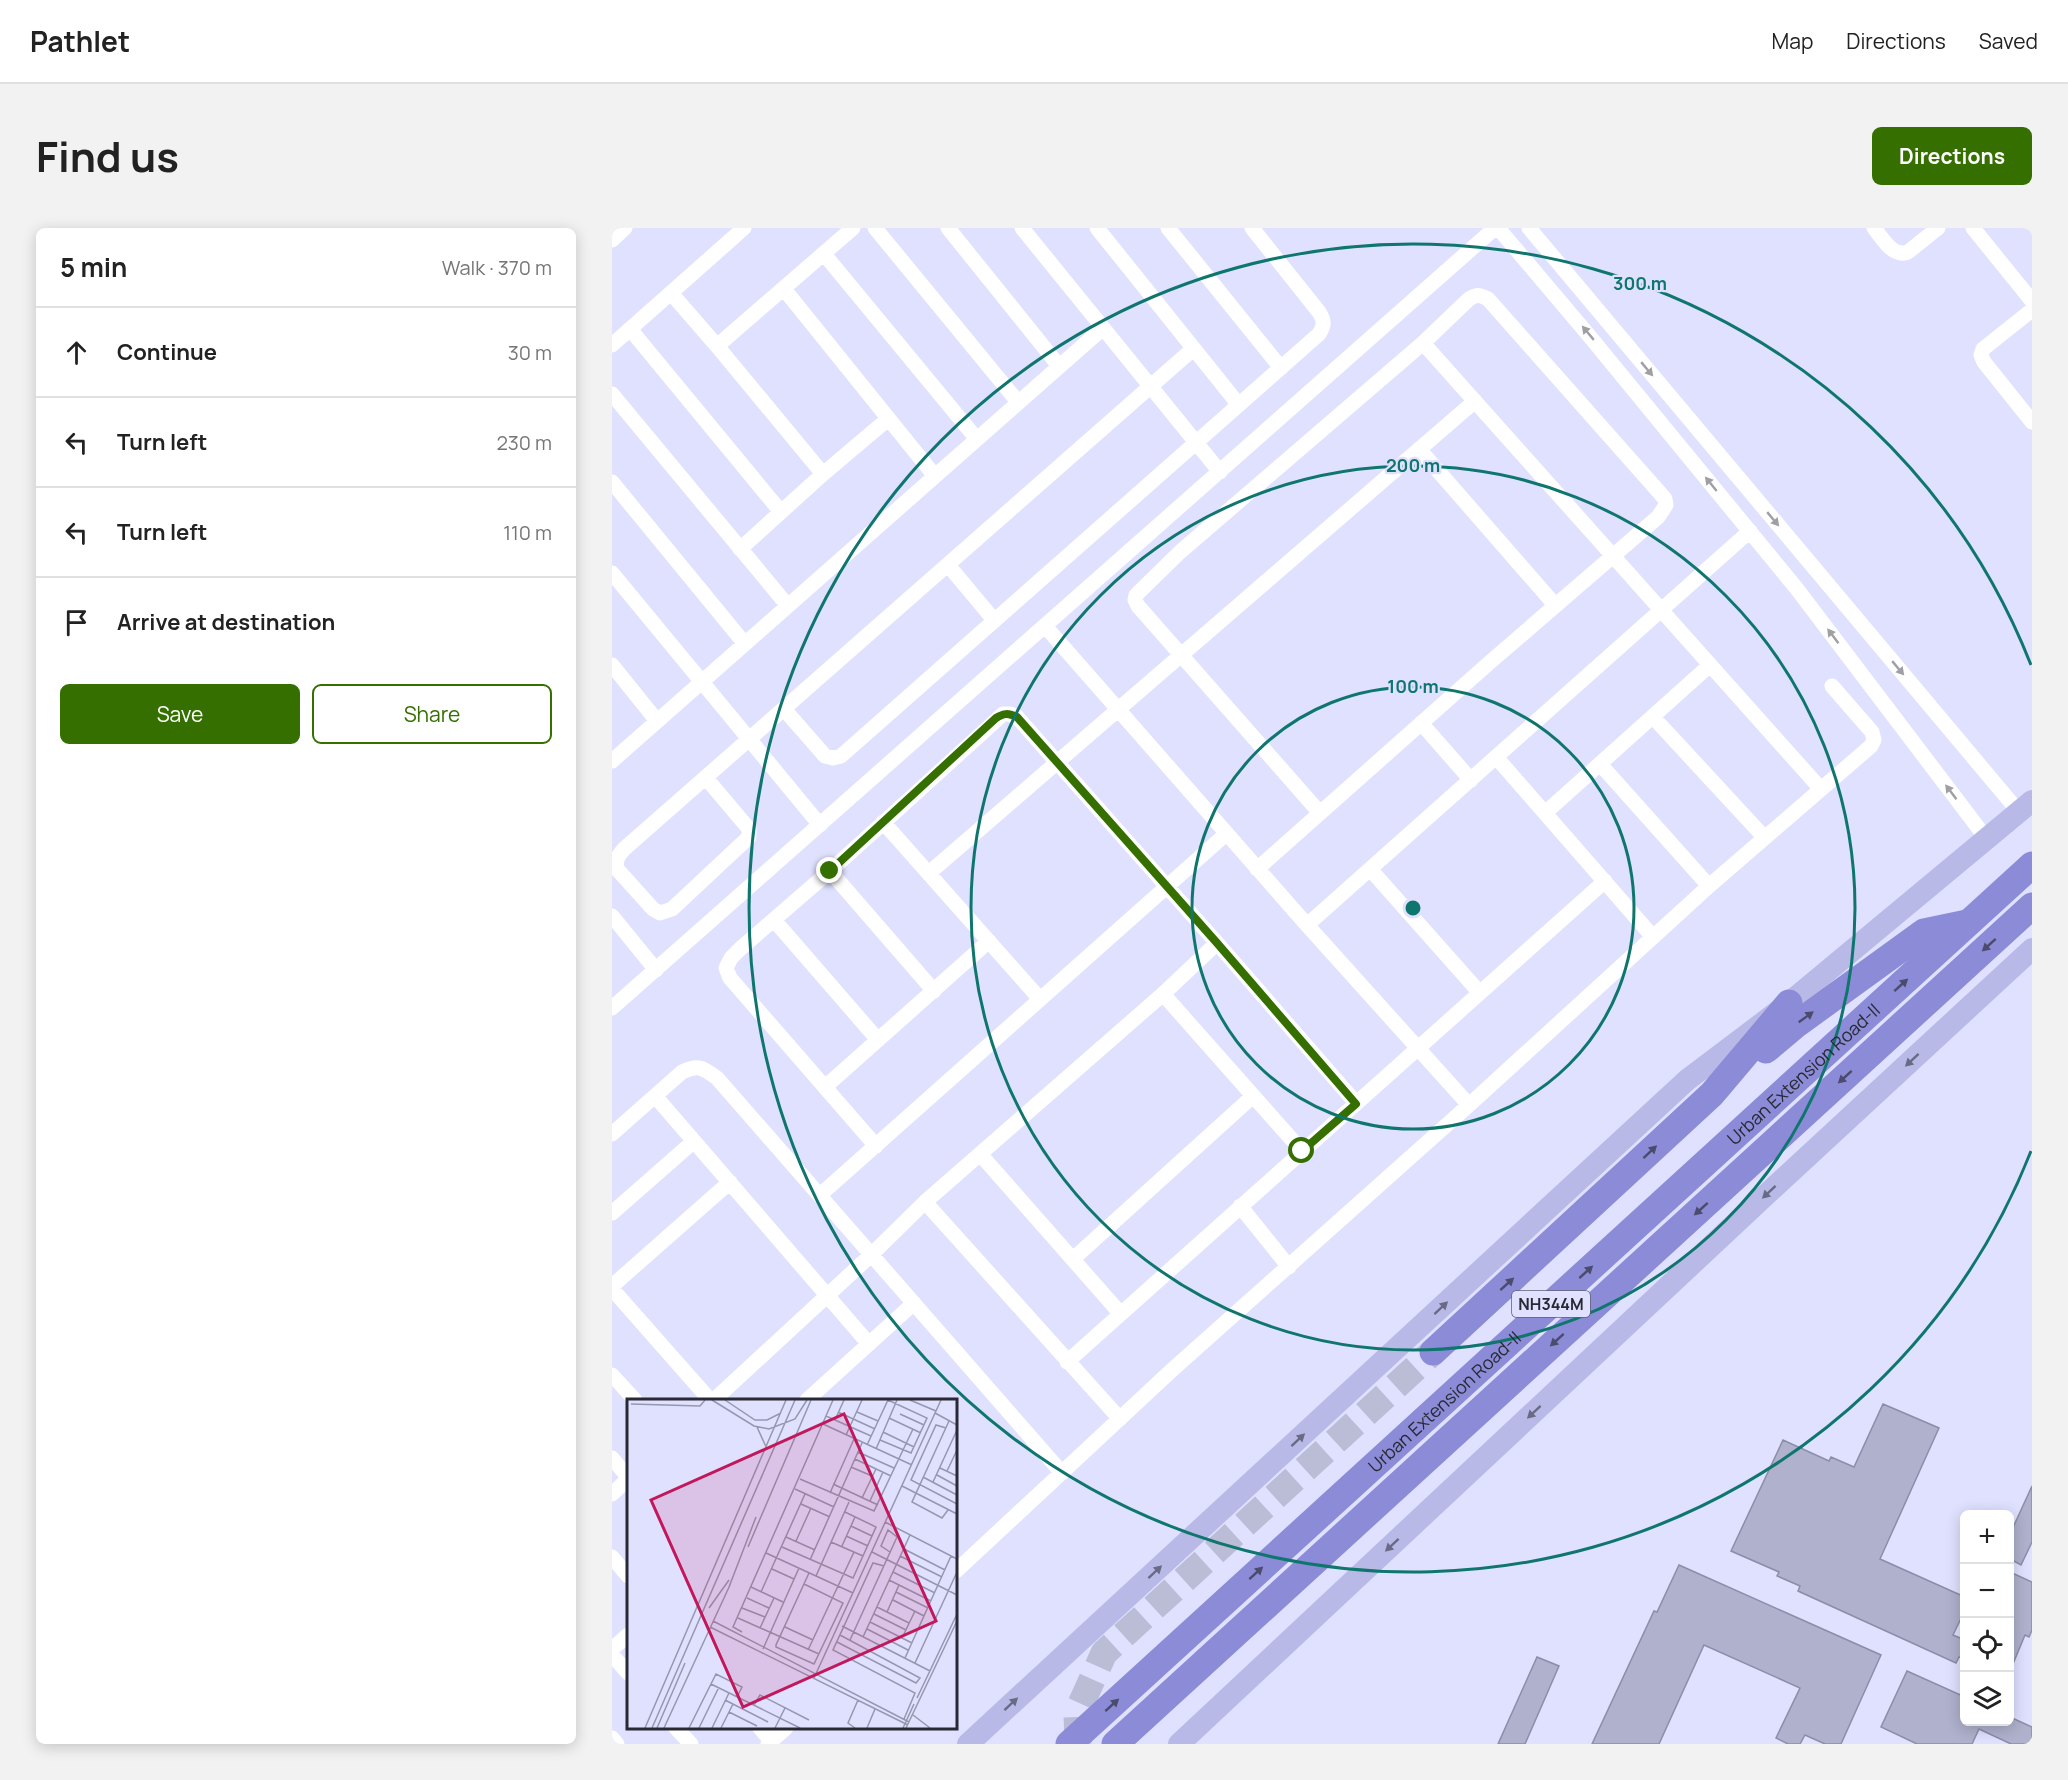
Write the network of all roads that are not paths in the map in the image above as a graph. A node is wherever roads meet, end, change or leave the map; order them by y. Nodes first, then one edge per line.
1 (625, 228) edge
2 (744, 228) edge
3 (854, 228) edge
4 (875, 228) edge
5 (948, 228) edge
6 (1022, 228) edge
7 (1097, 228) edge
8 (1168, 228) edge
9 (1252, 228) edge
10 (1497, 228) edge
11 (1529, 228) edge
12 (1874, 228) edge
13 (1938, 228) edge
14 (1973, 228) edge
15 (612, 240) edge
16 (824, 254) junction
17 (784, 289) junction
18 (671, 293) junction
19 (2032, 301) edge
20 (2032, 310) edge
21 (1103, 328) junction
22 (630, 329) junction
23 (1424, 343) junction
24 (612, 345) edge
25 (717, 346) junction
26 (1193, 349) junction
27 (1059, 366) junction
28 (1281, 368) junction
29 (1150, 386) junction
30 (612, 394) edge
31 (1475, 401) junction
32 (1018, 402) junction
33 (1239, 405) junction
34 (888, 419) junction
35 (2032, 422) edge
36 (976, 438) junction
37 (1197, 443) junction
38 (1419, 449) junction
39 (1220, 472) junction
40 (823, 474) junction
41 (934, 476) junction
42 (612, 482) edge
43 (781, 512) junction
44 (1750, 531) junction
45 (740, 549) junction
46 (1612, 555) junction
47 (948, 565) junction
48 (612, 573) edge
49 (1555, 605) junction
50 (788, 606) junction
51 (1661, 612) junction
52 (994, 620) junction
53 (1045, 626) junction
54 (745, 644) junction
55 (1181, 656) junction
56 (612, 665) edge
57 (1710, 665) junction
58 (702, 682) junction
59 (1832, 686) dead end
60 (784, 709) junction
61 (1118, 710) junction
62 (1653, 717) junction
63 (657, 721) junction
64 (1421, 723) junction
65 (749, 740) junction
66 (614, 756) edge
67 (1496, 757) junction
68 (1056, 762) junction
69 (1600, 764) junction
70 (706, 777) junction
71 (1471, 780) junction
72 (1821, 788) junction
73 (2026, 806) edge
74 (1320, 813) junction
75 (1545, 813) junction
76 (882, 822) junction
77 (820, 825) junction
78 (1227, 834) junction
79 (1764, 837) junction
80 (1986, 838) junction
81 (2032, 865) edge
82 (1257, 869) junction
83 (1370, 869) junction
84 (830, 871) junction
85 (929, 873) junction
86 (1605, 881) junction
87 (1708, 886) junction
88 (1167, 887) junction
89 (2032, 906) edge
90 (612, 916) edge
91 (774, 920) junction
92 (1969, 923) junction
93 (1307, 925) junction
94 (1653, 937) junction
95 (989, 941) junction
96 (1217, 943) junction
97 (2032, 949) edge
98 (656, 970) junction
99 (934, 991) junction
100 (1480, 993) junction
101 (1163, 994) junction
102 (1040, 999) junction
103 (1789, 1003) junction
104 (612, 1008) edge
105 (878, 1040) junction
106 (1418, 1048) junction
107 (825, 1087) junction
108 (1712, 1094) junction
109 (655, 1096) junction
110 (1253, 1096) junction
111 (1356, 1104) junction
112 (1469, 1105) junction
113 (612, 1134) edge
114 (694, 1141) junction
115 (876, 1146) junction
116 (1302, 1151) junction
117 (980, 1154) junction
118 (730, 1182) junction
119 (820, 1195) junction
120 (925, 1202) junction
121 (1240, 1206) junction
122 (612, 1213) edge
123 (872, 1255) junction
124 (1073, 1259) junction
125 (1289, 1266) junction
126 (612, 1287) edge
127 (828, 1295) junction
128 (914, 1303) junction
129 (1120, 1313) junction
130 (869, 1344) junction
131 (1433, 1352) tunnel mouth
132 (1067, 1362) junction
133 (612, 1375) edge
134 (632, 1399) edge
135 (710, 1399) edge
136 (714, 1399) edge
137 (809, 1399) edge
138 (1120, 1419) junction
139 (612, 1458) edge
140 (1062, 1473) junction
141 (627, 1477) edge
142 (627, 1479) edge
143 (612, 1494) edge
144 (957, 1570) edge
145 (627, 1636) edge
146 (612, 1649) edge
147 (612, 1655) edge
148 (627, 1673) edge
149 (761, 1729) edge
150 (785, 1729) edge
151 (612, 1738) edge
152 (770, 1742) edge
153 (617, 1744) edge
154 (968, 1744) edge
155 (1069, 1744) edge
156 (1115, 1744) edge
157 (1179, 1744) edge

1 - 15 street
2 - 18 street
3 - 16 street
4 - 32 street
5 - 27 street
6 - 21 street
7 - 26 street
8 - 28 street
9 - 28 street
10 - 39 street
44 -> 10 street
11 -> 73 street
12 - 13 street
14 - 19 street
16 - 17 street
16 - 36 street
17 - 25 street
17 - 34 street
18 - 22 street
18 - 25 street
20 - 35 street
21 - 27 street
21 - 29 street
22 - 24 street
22 - 43 street
23 - 31 street
23 - 46 street
23 - 55 street
25 - 40 street
26 - 29 street
26 - 33 street
27 - 32 street
28 - 33 street
29 - 37 street
29 - 47 street
30 - 45 street
31 - 38 street
31 - 46 street
32 - 36 street
33 - 37 street
34 - 40 street
34 - 41 street
36 - 41 street
37 - 39 street
37 - 52 street
38 - 49 street
38 - 55 street
39 - 53 street
40 - 43 street
41 - 50 street
42 - 54 street
43 - 45 street
44 - 51 street
80 -> 44 street
45 - 50 street
46 - 49 street
46 - 51 street
47 - 52 street
47 - 60 street
48 - 58 street
49 - 64 street
50 - 54 street
51 - 57 street
51 - 67 street
52 - 60 street
53 - 61 street
53 - 77 street
54 - 58 street
55 - 61 street
55 - 74 street
56 - 63 street
57 - 62 street
57 - 72 street
58 - 63 street
58 - 65 street
59 - 72 street
60 - 65 street
61 - 68 street
61 - 78 street
62 - 69 street
62 - 79 street
63 - 66 street
64 - 71 street
64 - 74 street
65 - 70 street
65 - 77 street
67 - 71 street
67 - 75 street
68 - 76 street
68 - 85 street
68 - 88 street
69 - 75 street
69 - 87 street
70 - 70 street
71 - 83 street
72 - 79 street
73 - 80 main road
74 - 82 street
75 - 86 street
76 - 84 street
76 - 85 street
77 - 98 street
78 - 82 street
78 - 88 street
79 - 87 street
80 - 103 main road
81 - 92 highway, Urban Extension Road-II / NH344M
82 - 93 street
83 - 93 street
83 - 100 street
84 - 91 street
84 - 99 street
85 - 95 street
86 - 94 street
86 - 100 street
87 - 94 street
88 - 96 street
88 - 102 street
89 -> 156 highway, Urban Extension Road-II / NH344M
90 - 98 street
91 - 105 street
91 - 107 street
108 -> 92 highway
155 -> 92 highway, Urban Extension Road-II / NH344M
93 - 106 street
94 - 112 street
95 - 99 street
95 - 102 street
96 - 101 street
96 - 111 street
97 -> 157 main road
98 - 104 street
99 - 105 street
100 - 106 street
101 - 110 street
101 - 117 street
102 - 115 street
103 - 108 highway
154 -> 103 main road
105 - 107 street
106 - 111 street
106 - 112 street
107 - 115 street
131 -> 108 highway
109 - 113 street
109 - 114 street
109 - 119 street
110 - 116 street
110 - 124 street
111 - 116 street
112 - 125 street
114 - 118 street
114 - 122 street
115 - 119 street
116 - 121 street
117 - 120 street
117 - 124 street
118 - 126 street
118 - 127 street
119 - 123 street
120 - 123 street
120 - 132 street
121 - 125 street
121 - 129 street
123 - 127 street
123 - 128 street
124 - 129 street
125 - 138 street
126 - 135 street
127 - 130 street
127 - 136 street
128 - 130 street
128 - 140 street
129 - 132 street
130 - 137 street
132 - 138 street
133 - 134 street
138 - 140 street
139 - 141 street
140 - 144 street
142 - 143 street
145 - 146 street
147 - 148 street
149 - 152 street
150 - 152 street
151 - 153 street

